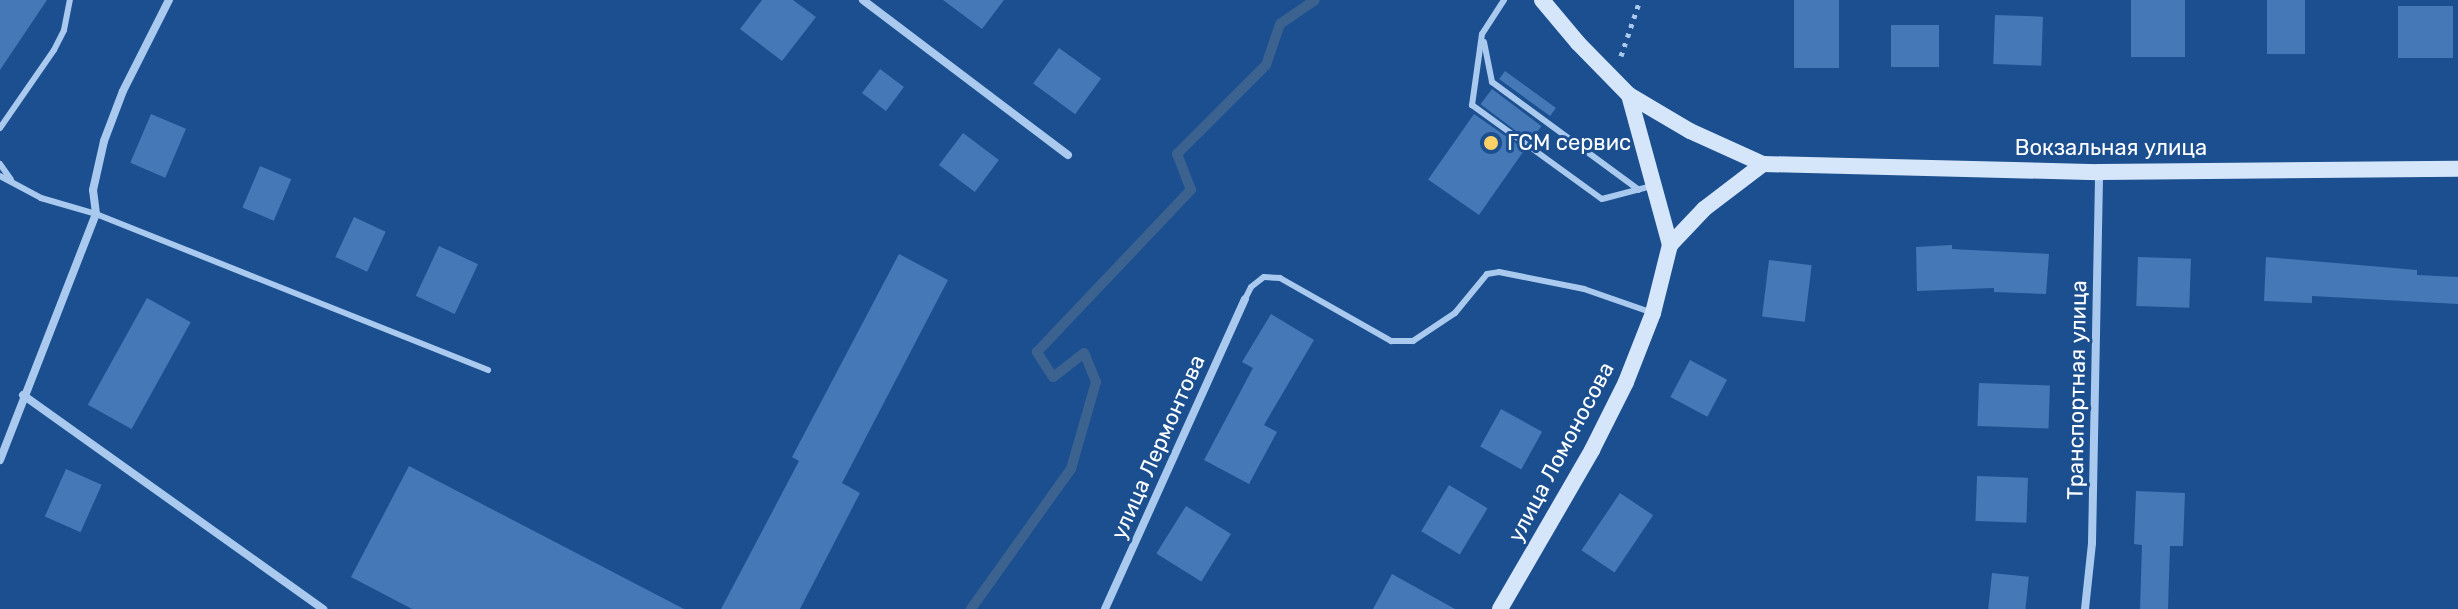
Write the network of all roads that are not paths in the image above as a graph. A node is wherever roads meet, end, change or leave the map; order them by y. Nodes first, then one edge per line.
1 (70, 0) edge
2 (169, 0) edge
3 (863, 0) edge
4 (1504, 0) edge
5 (1542, 0) edge
6 (1482, 34) junction
7 (1629, 95) junction
8 (0, 128) edge
9 (1068, 155) dead end
10 (0, 164) edge
11 (1763, 164) junction
12 (2458, 169) edge
13 (2099, 172) junction
14 (0, 176) edge
15 (13, 183) junction
16 (1656, 185) junction
17 (1639, 190) junction
18 (96, 214) junction
19 (1670, 245) junction
20 (1245, 299) joint
21 (1653, 313) junction
22 (488, 370) dead end
23 (23, 395) junction
24 (5, 432) edge
25 (0, 460) edge
26 (323, 609) edge
27 (1105, 609) edge
28 (1500, 609) edge
29 (2085, 609) edge

1 - 8 lane
2 - 18 street
3 - 9 street
4 - 6 lane
5 - 7 main road
6 - 17 lane
6 - 17 lane
7 - 11 main road
7 - 16 main road
10 - 15 lane
11 - 13 main road, Вокзальная улица
11 - 19 main road, улица Ломоносова
12 - 13 main road, Вокзальная улица
13 - 29 street, Транспортная улица
14 - 15 lane
15 - 18 lane
16 - 17 lane
16 - 19 main road
18 - 22 lane
18 - 23 street
19 - 21 main road, улица Ломоносова
20 - 21 lane
20 - 27 street, улица Лермонтова
21 - 28 main road, улица Ломоносова
23 - 24 street
23 - 26 street
24 - 25 street

